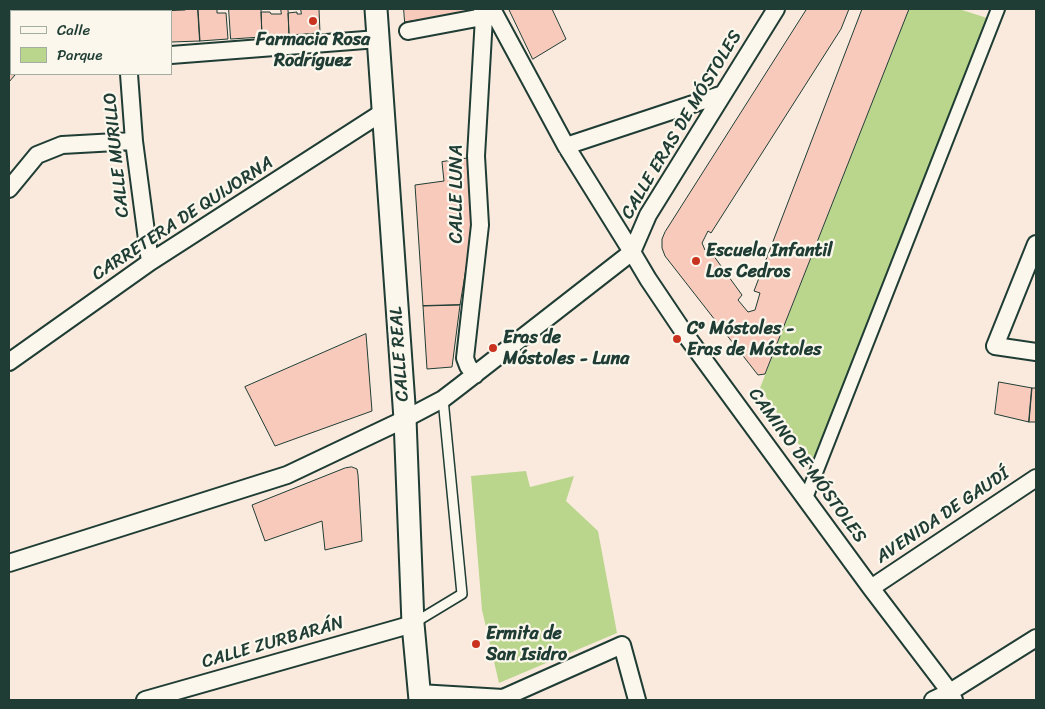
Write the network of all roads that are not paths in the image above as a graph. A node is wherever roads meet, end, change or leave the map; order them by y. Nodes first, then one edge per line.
1 (376, 9) edge
2 (776, 9) edge
3 (998, 9) edge
4 (488, 12) edge
5 (408, 31) dead end
6 (378, 39) junction
7 (172, 55) edge
8 (129, 75) edge
9 (724, 94) junction
10 (383, 112) junction
11 (134, 141) junction
12 (566, 146) junction
13 (9, 189) edge
14 (1036, 244) edge
15 (632, 252) junction
16 (150, 262) junction
17 (1036, 352) edge
18 (9, 362) edge
19 (476, 375) junction
20 (443, 399) junction
21 (404, 419) junction
22 (1036, 478) edge
23 (806, 498) junction
24 (9, 563) edge
25 (871, 588) junction
26 (413, 624) junction
27 (1036, 638) edge
28 (952, 696) edge
29 (419, 697) edge
30 (503, 699) edge
31 (145, 700) edge
32 (637, 700) edge
33 (933, 700) edge

1 - 6 street, CALLE REAL
2 - 9 street, CALLE ERAS DE MÓSTOLES
3 - 23 street
4 - 5 street
4 - 12 street, CAMINO DE MÓSTOLES
4 - 19 street, CALLE LUNA
6 - 7 street
6 - 10 street, CALLE REAL
8 - 11 street, CALLE MURILLO
9 - 12 street
9 - 15 street, CALLE ERAS DE MÓSTOLES
10 - 16 street, CARRETERA DE QUIJORNA
10 - 21 street, CALLE REAL
11 - 13 street
11 - 16 street, CALLE MURILLO
12 - 15 street, CAMINO DE MÓSTOLES
14 - 17 street
15 - 19 street, CALLE ERAS DE MÓSTOLES
15 - 23 street, CAMINO DE MÓSTOLES
16 - 18 street, CARRETERA DE QUIJORNA
19 - 20 street, CALLE ERAS DE MÓSTOLES
20 - 21 street, CALLE ERAS DE MÓSTOLES
20 - 26 lane
21 - 24 street, CALLE ERAS DE MÓSTOLES
21 - 26 street, CALLE REAL
22 - 25 street, AVENIDA DE GAUDÍ
23 - 25 street, CAMINO DE MÓSTOLES
25 - 28 street, CAMINO DE MÓSTOLES
26 - 29 street, CALLE REAL
26 - 31 street, CALLE ZURBARÁN
27 - 28 street
28 - 33 street
29 - 30 street
30 - 32 street

